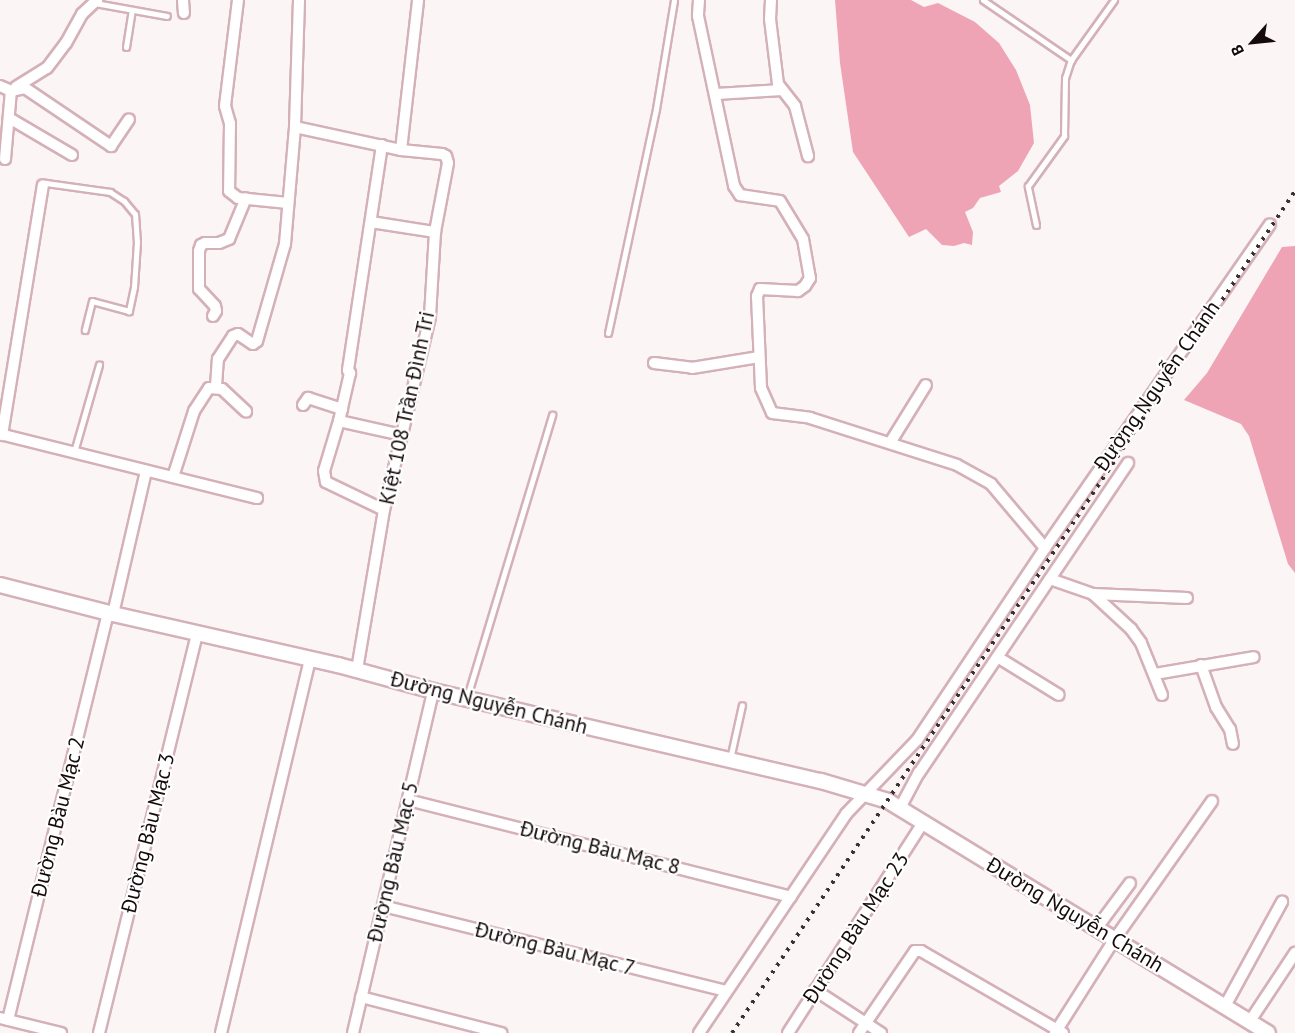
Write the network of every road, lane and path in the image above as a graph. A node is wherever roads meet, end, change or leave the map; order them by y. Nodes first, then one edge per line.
1 (183, 0) edge
2 (238, 0) edge
3 (299, 0) edge
4 (418, 0) edge
5 (674, 0) edge
6 (699, 0) edge
7 (771, 0) edge
8 (983, 0) edge
9 (1114, 0) edge
10 (96, 2) edge
11 (132, 10) junction
12 (184, 13) dead end
13 (167, 16) dead end
14 (126, 47) dead end
15 (1071, 60) junction
16 (0, 86) edge
17 (782, 90) junction
18 (11, 91) junction
19 (716, 94) junction
20 (9, 118) junction
21 (129, 119) dead end
22 (295, 127) junction
23 (382, 145) junction
24 (401, 150) junction
25 (72, 155) dead end
26 (808, 156) dead end
27 (5, 159) dead end
28 (43, 185) joint
29 (246, 198) junction
30 (288, 202) junction
31 (370, 222) junction
32 (1270, 224) dead end
33 (1036, 225) dead end
34 (435, 232) junction
35 (213, 316) dead end
36 (85, 330) dead end
37 (608, 333) dead end
38 (759, 357) junction
39 (654, 363) dead end
40 (99, 365) dead end
41 (926, 385) dead end
42 (216, 386) junction
43 (303, 405) dead end
44 (342, 409) junction
45 (246, 411) dead end
46 (552, 415) dead end
47 (339, 421) junction
48 (1, 434) edge
49 (402, 435) junction
50 (890, 443) junction
51 (74, 452) junction
52 (1128, 463) dead end
53 (146, 471) junction
54 (173, 477) junction
55 (257, 498) dead end
56 (384, 510) junction
57 (1045, 548) junction
58 (1050, 579) junction
59 (1, 588) edge
60 (1093, 594) junction
61 (1187, 598) dead end
62 (111, 614) junction
63 (197, 634) junction
64 (1254, 657) dead end
65 (999, 658) junction
66 (310, 659) junction
67 (1201, 665) junction
68 (357, 669) junction
69 (1155, 674) junction
70 (433, 691) junction
71 (1059, 695) dead end
72 (1162, 695) dead end
73 (467, 699) junction
74 (742, 705) dead end
75 (1233, 744) dead end
76 (729, 760) junction
77 (864, 795) junction
78 (408, 800) junction
79 (1212, 801) dead end
80 (900, 808) junction
81 (923, 823) junction
82 (1130, 884) dead end
83 (791, 897) junction
84 (1282, 902) dead end
85 (383, 906) junction
86 (1096, 929) junction
87 (1114, 940) junction
88 (1295, 953) edge
89 (815, 990) junction
90 (727, 992) junction
91 (362, 997) junction
92 (1225, 1006) junction
93 (4, 1019) edge
94 (1250, 1022) junction
95 (865, 1023) junction
96 (1059, 1032) edge
97 (61, 1033) edge
98 (99, 1033) edge
99 (221, 1033) edge
100 (353, 1033) edge
101 (501, 1033) edge
102 (699, 1033) edge
103 (788, 1033) edge
104 (859, 1033) edge
105 (881, 1033) edge
106 (1268, 1033) edge

1 - 12 street
2 - 29 street
3 - 22 street
4 - 24 street
5 - 37 lane
6 - 19 street
7 - 17 street
8 - 15 lane
9 - 15 lane
10 - 11 lane
10 - 18 street
11 - 13 lane
11 - 14 lane
15 - 33 lane
16 - 18 street
17 - 19 street
17 - 26 street
18 - 20 street
18 - 21 street
19 - 38 street
20 - 25 street
20 - 27 street
22 - 23 street, Kiệt 108 Trần Đình Tri
22 - 30 street
23 - 24 street, Kiệt 108 Trần Đình Tri
23 - 31 street
24 - 34 street, Kiệt 108 Trần Đình Tri
28 - 36 lane
28 - 48 street
29 - 30 street
29 - 35 street
30 - 42 street
31 - 34 street
31 - 44 street
32 - 57 street, Đường Nguyễn Chánh
34 - 49 street, Kiệt 108 Trần Đình Tri
38 - 39 street
38 - 50 street
40 - 51 lane
41 - 50 street
42 - 45 street
42 - 54 street
43 - 44 street
44 - 47 street
46 - 73 lane
47 - 49 street
47 - 56 street
48 - 51 street
49 - 56 street, Kiệt 108 Trần Đình Tri
50 - 57 street
51 - 53 street
52 - 58 street, Đường Nguyễn Chánh
53 - 54 street
53 - 62 street
54 - 55 street
56 - 68 street, Kiệt 108 Trần Đình Tri
57 - 77 street, Đường Nguyễn Chánh
58 - 60 street
58 - 65 street, Đường Nguyễn Chánh
59 - 62 street, Đường Nguyễn Chánh
60 - 61 street
60 - 69 street
62 - 63 street, Đường Nguyễn Chánh
62 - 93 street, Đường Bàu Mạc 2
63 - 66 street, Đường Nguyễn Chánh
63 - 98 street, Đường Bàu Mạc 3
64 - 67 street
65 - 71 street
65 - 80 street, Đường Nguyễn Chánh
66 - 68 street, Đường Nguyễn Chánh
66 - 99 street
67 - 69 street
67 - 75 street
68 - 70 street, Đường Nguyễn Chánh
69 - 72 street
70 - 73 street, Đường Nguyễn Chánh
70 - 78 street, Đường Bàu Mạc 5
73 - 76 street, Đường Nguyễn Chánh
74 - 76 lane
76 - 77 street, Đường Nguyễn Chánh
77 - 80 street, Đường Nguyễn Chánh
77 - 83 street
78 - 83 street, Đường Bàu Mạc 8
78 - 85 street, Đường Bàu Mạc 5
79 - 87 street
80 - 81 street, Đường Nguyễn Chánh
81 - 86 street, Đường Nguyễn Chánh
81 - 89 street, Đường Bàu Mạc 23
82 - 86 street
83 - 90 street
84 - 92 street
85 - 90 street, Đường Bàu Mạc 7
85 - 91 street, Đường Bàu Mạc 5
86 - 87 street, Đường Nguyễn Chánh
87 - 92 street, Đường Nguyễn Chánh
87 - 96 street
88 - 94 street
89 - 95 street
89 - 103 street, Đường Bàu Mạc 23
90 - 102 street
91 - 100 street, Đường Bàu Mạc 5
91 - 101 street
92 - 94 street, Đường Nguyễn Chánh
93 - 97 street
94 - 106 street, Đường Nguyễn Chánh
95 - 96 street
95 - 104 street
95 - 105 street

